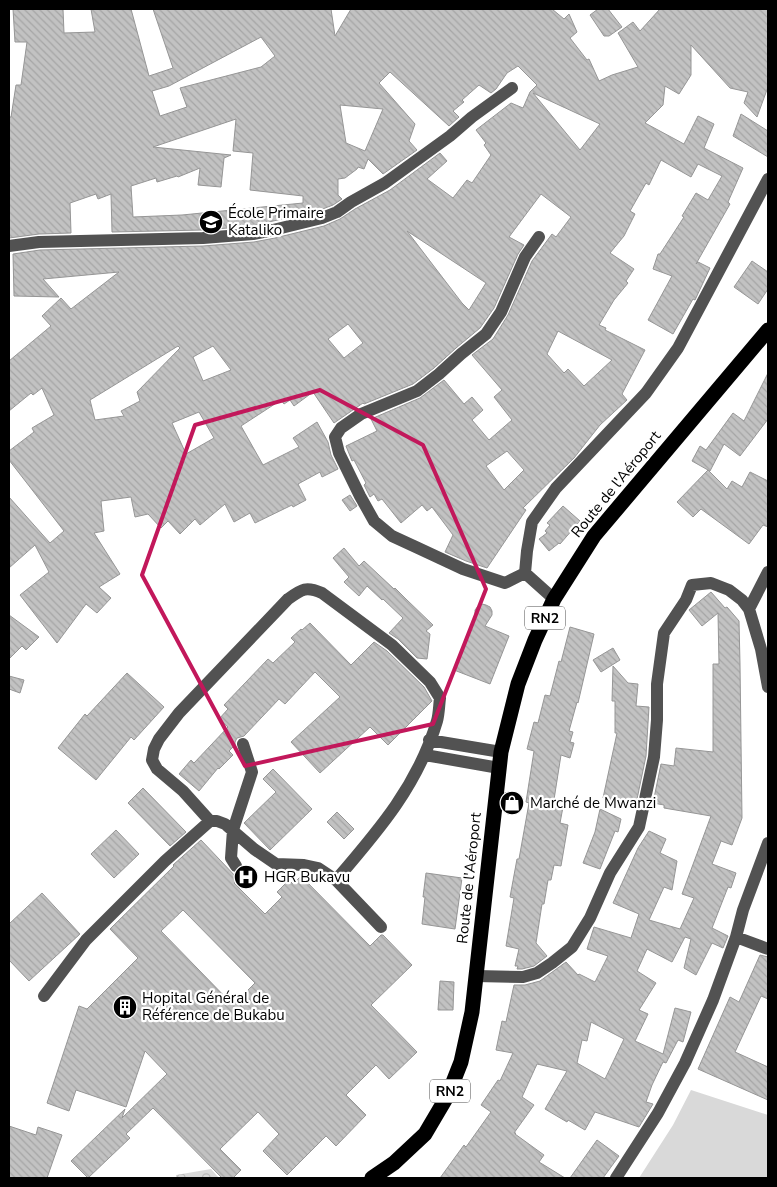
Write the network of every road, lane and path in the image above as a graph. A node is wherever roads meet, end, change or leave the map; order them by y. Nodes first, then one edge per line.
1 (512, 88) dead end
2 (768, 179) edge
3 (539, 237) dead end
4 (9, 246) edge
5 (768, 330) edge
6 (768, 572) edge
7 (525, 573) junction
8 (554, 599) junction
9 (749, 609) junction
10 (768, 687) edge
11 (430, 740) junction
12 (243, 744) dead end
13 (501, 752) junction
14 (425, 755) junction
15 (499, 768) junction
16 (210, 821) junction
17 (233, 830) junction
18 (768, 843) edge
19 (236, 866) dead end
20 (336, 880) junction
21 (381, 927) dead end
22 (736, 937) junction
23 (768, 949) edge
24 (476, 976) junction
25 (44, 996) dead end
26 (372, 1178) edge
27 (616, 1178) edge

1 - 4 street
2 - 7 street
3 - 7 street
5 - 8 highway, Route de l'Aéroport / RN2
6 - 9 street
7 - 8 street
8 - 13 highway, Route de l'Aéroport / RN2
9 - 10 street
9 - 24 street
11 - 13 street
11 - 14 street
11 - 16 street
12 - 17 street
13 - 15 highway, Route de l'Aéroport / RN2
14 - 15 street
14 - 20 street
15 - 24 highway, Route de l'Aéroport / RN2
16 - 17 street
16 - 25 street
17 - 19 street
17 - 20 street
18 - 22 street
20 - 21 street
22 - 23 street
22 - 27 street
24 - 26 highway, RN2

